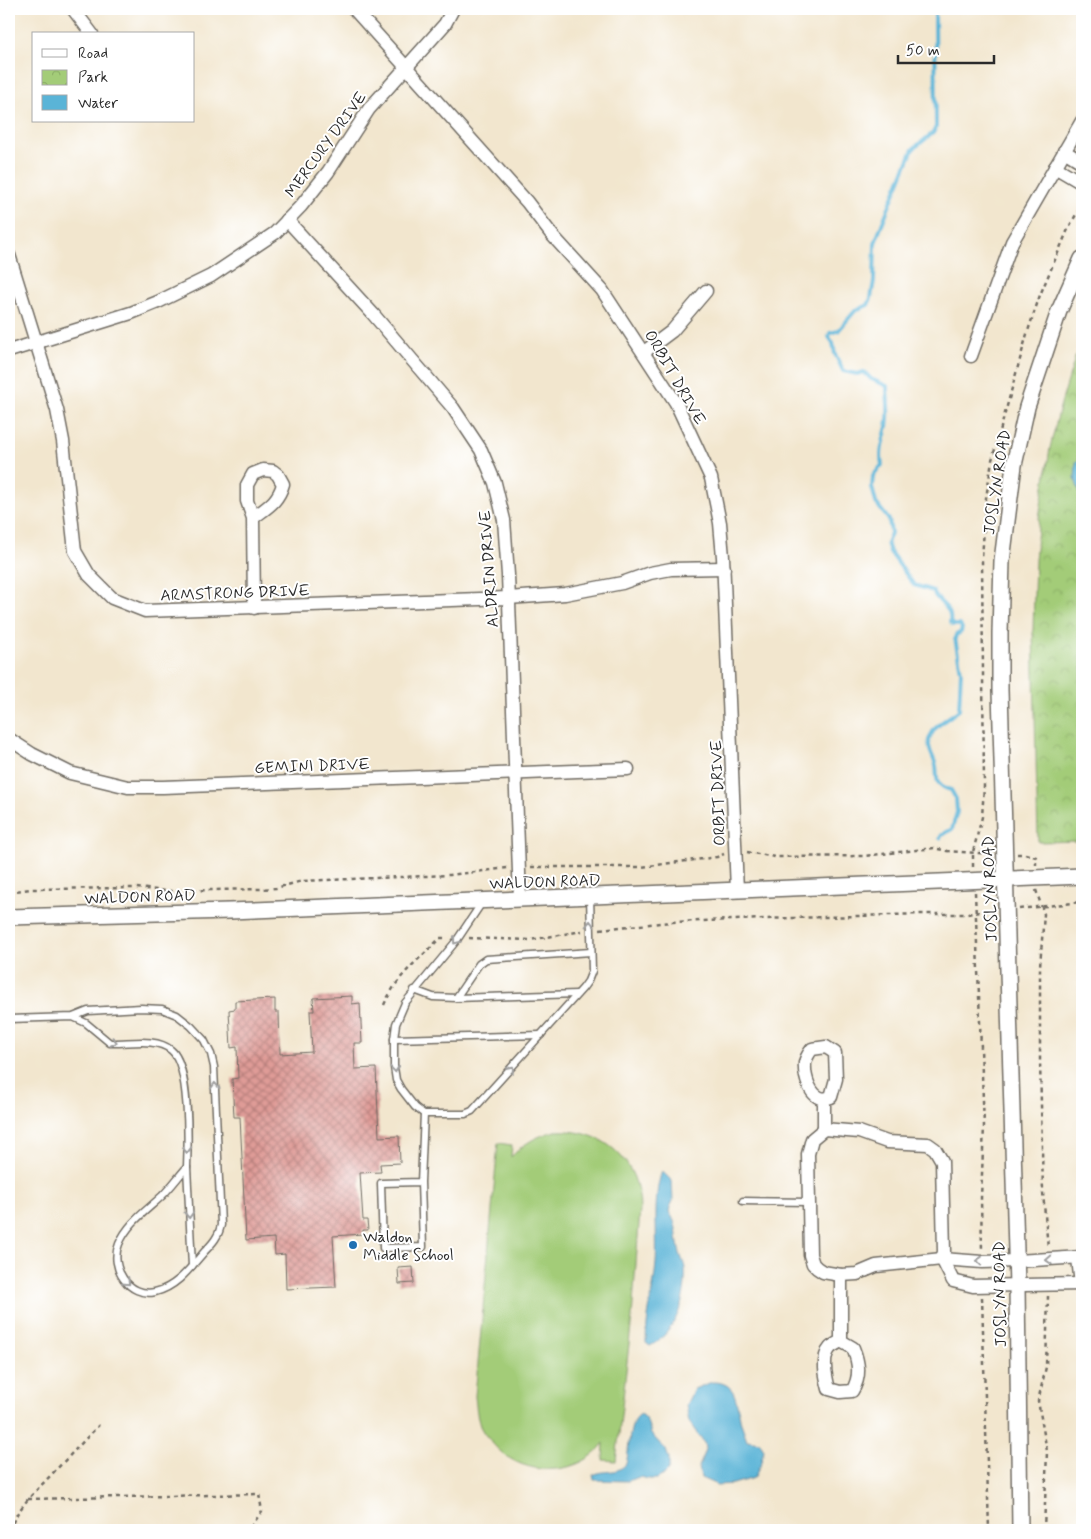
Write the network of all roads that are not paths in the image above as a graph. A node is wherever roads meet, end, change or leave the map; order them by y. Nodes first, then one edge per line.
1 (73, 9) edge
2 (354, 9) edge
3 (453, 9) edge
4 (90, 32) edge
5 (406, 67) junction
6 (1082, 121) edge
7 (1064, 151) junction
8 (1082, 162) edge
9 (1054, 167) junction
10 (1082, 183) edge
11 (287, 220) junction
12 (9, 255) edge
13 (1082, 259) edge
14 (706, 290) dead end
15 (35, 343) junction
16 (9, 351) edge
17 (644, 352) junction
18 (971, 356) dead end
19 (253, 518) dead end
20 (724, 568) junction
21 (508, 598) junction
22 (254, 608) junction
23 (9, 739) edge
24 (628, 769) dead end
25 (515, 773) junction
26 (1082, 876) edge
27 (1007, 880) junction
28 (737, 890) junction
29 (590, 896) junction
30 (520, 899) junction
31 (484, 901) junction
32 (9, 918) edge
33 (591, 952) junction
34 (414, 990) junction
35 (577, 994) junction
36 (456, 998) junction
37 (73, 1017) junction
38 (9, 1019) edge
39 (541, 1035) junction
40 (394, 1039) junction
41 (824, 1100) dead end
42 (424, 1114) junction
43 (824, 1129) junction
44 (187, 1167) junction
45 (420, 1182) junction
46 (743, 1201) dead end
47 (809, 1202) junction
48 (1080, 1258) edge
49 (942, 1260) junction
50 (1016, 1261) junction
51 (192, 1266) junction
52 (841, 1275) junction
53 (1082, 1285) edge
54 (1017, 1286) junction
55 (841, 1341) dead end
56 (1020, 1530) edge

1 - 4 street
2 - 5 street, ORBIT DRIVE
3 - 5 street, MERCURY DRIVE
5 - 11 street, MERCURY DRIVE
5 - 17 street, ORBIT DRIVE
6 - 7 street
7 - 8 street
7 - 9 street
9 - 10 street
9 - 18 street
11 - 15 street, MERCURY DRIVE
11 - 21 street, ALDRIN DRIVE
12 - 15 street, ARMSTRONG DRIVE
13 - 27 street, JOSLYN ROAD
14 - 17 street
15 - 16 street, MERCURY DRIVE
15 - 22 street, ARMSTRONG DRIVE
17 - 20 street, ORBIT DRIVE
19 - 22 street
20 - 21 street, ARMSTRONG DRIVE
20 - 28 street, ORBIT DRIVE
21 - 22 street, ARMSTRONG DRIVE
21 - 25 street, ALDRIN DRIVE
23 - 25 street, GEMINI DRIVE
24 - 25 street, GEMINI DRIVE
25 - 30 street, ALDRIN DRIVE
26 - 27 street, WALDON ROAD
27 - 28 street, WALDON ROAD
27 - 50 street, JOSLYN ROAD
28 - 29 street, WALDON ROAD
29 - 30 street, WALDON ROAD
33 -> 29 lane
30 - 31 street, WALDON ROAD
31 - 32 street, WALDON ROAD
31 -> 34 lane
33 - 35 lane
33 - 36 lane
34 - 36 lane
34 - 40 lane
35 - 36 lane
35 - 39 lane
37 - 38 lane
37 -> 44 lane
51 -> 37 lane
39 - 40 lane
42 -> 39 lane
40 -> 42 lane
41 - 43 street
42 - 45 lane
43 - 47 street
43 - 49 street
44 -> 51 lane
44 -> 51 lane
45 - 45 lane
46 - 47 lane
47 - 52 street
48 -> 50 street
48 - 53 street
50 -> 49 street
49 - 52 street
49 - 54 street
50 - 54 street, JOSLYN ROAD
52 - 55 street
53 - 54 street
54 - 56 street, JOSLYN ROAD

